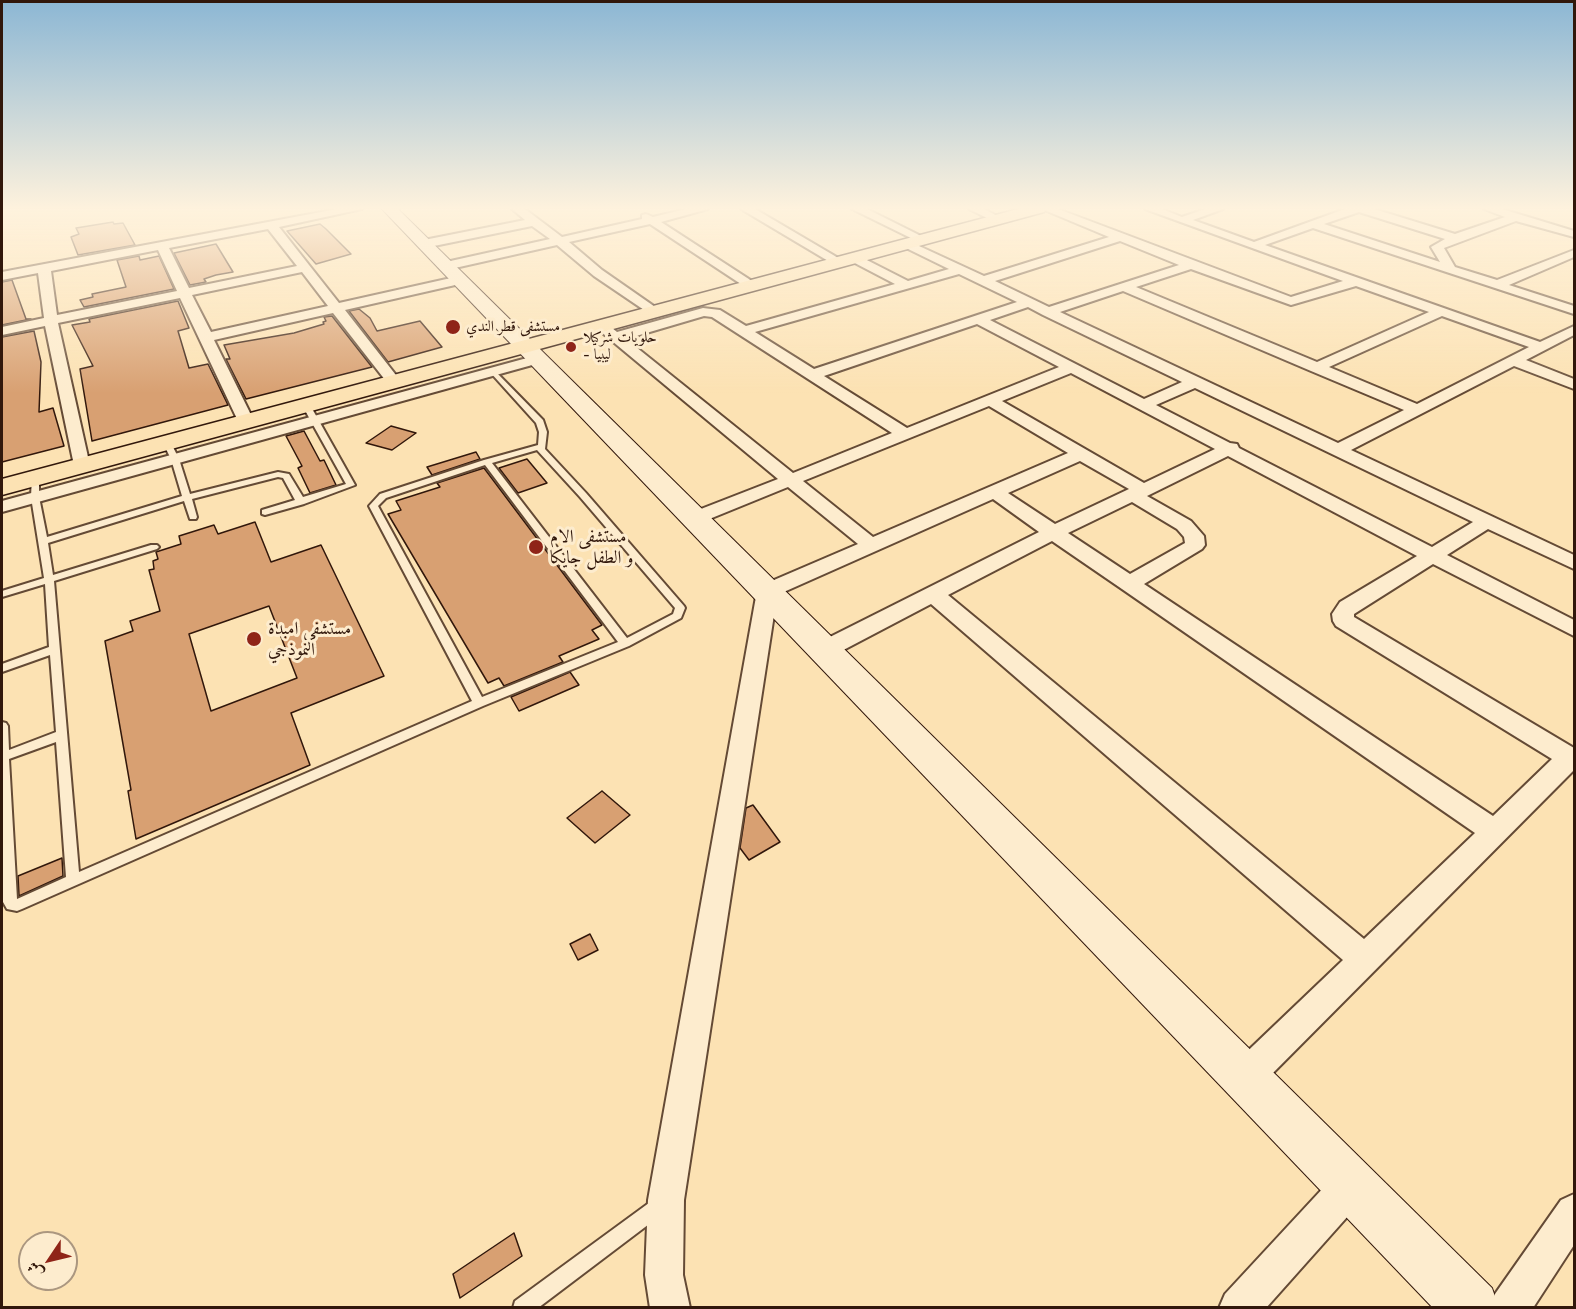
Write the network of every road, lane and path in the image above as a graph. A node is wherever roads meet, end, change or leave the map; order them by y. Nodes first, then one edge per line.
1 (31, 270) edge
2 (44, 270) edge
3 (174, 270) edge
4 (294, 270) edge
5 (306, 270) edge
6 (450, 270) edge
7 (595, 270) edge
8 (729, 270) edge
9 (809, 270) edge
10 (871, 270) edge
11 (960, 270) joint
12 (1018, 270) edge
13 (1176, 270) edge
14 (1205, 270) edge
15 (1328, 270) edge
16 (1451, 270) edge
17 (1533, 270) edge
18 (2, 275) edge
19 (460, 280) junction
20 (983, 281) junction
21 (1358, 281) junction
22 (752, 285) junction
23 (1497, 285) junction
24 (908, 286) junction
25 (1124, 287) junction
26 (186, 293) junction
27 (1028, 303) junction
28 (334, 308) junction
29 (1575, 310) edge
30 (1442, 311) junction
31 (653, 312) junction
32 (1048, 312) junction
33 (978, 319) junction
34 (51, 321) junction
35 (2, 331) edge
36 (609, 331) junction
37 (746, 332) junction
38 (1573, 332) edge
39 (205, 338) junction
40 (1542, 346) junction
41 (532, 353) junction
42 (1514, 361) junction
43 (1071, 368) junction
44 (1316, 368) junction
45 (492, 371) junction
46 (812, 375) junction
47 (394, 382) junction
48 (1195, 382) junction
49 (1575, 384) edge
50 (989, 400) junction
51 (1144, 405) junction
52 (1418, 410) junction
53 (309, 413) junction
54 (246, 421) junction
55 (905, 434) junction
56 (542, 448) junction
57 (1231, 448) junction
58 (1338, 450) junction
59 (171, 451) junction
60 (1081, 454) junction
61 (487, 462) junction
62 (81, 466) junction
63 (791, 479) junction
64 (2, 487) edge
65 (35, 488) junction
66 (994, 492) junction
67 (1139, 493) junction
68 (186, 498) junction
69 (300, 502) junction
70 (2, 507) edge
71 (266, 512) dead end
72 (194, 517) dead end
73 (694, 518) junction
74 (1488, 521) junction
75 (1054, 532) junction
76 (44, 541) junction
77 (871, 545) junction
78 (154, 547) dead end
79 (1435, 555) junction
80 (1575, 563) edge
81 (50, 578) junction
82 (1130, 584) junction
83 (767, 591) junction
84 (2, 594) edge
85 (933, 594) junction
86 (1575, 629) edge
87 (625, 643) junction
88 (55, 650) junction
89 (825, 650) junction
90 (2, 668) edge
91 (479, 703) junction
92 (2, 726) edge
93 (61, 735) junction
94 (3, 757) junction
95 (1573, 758) edge
96 (1495, 832) junction
97 (73, 879) junction
98 (1365, 959) junction
99 (1245, 1077) junction
100 (1352, 1185) junction
101 (666, 1200) junction
102 (1575, 1212) edge
103 (522, 1308) edge
104 (670, 1308) edge
105 (1239, 1308) edge
106 (1472, 1308) edge
107 (1509, 1308) edge

1 - 18 street
2 - 34 street
3 - 26 street
4 - 26 street
5 - 28 street
6 - 19 street
7 - 31 street
8 - 22 street
9 - 22 highway
10 - 24 street
11 - 20 street
11 - 24 street
12 - 20 street
13 - 25 street
14 - 21 street
15 - 21 street
16 - 23 street
17 - 23 street
19 - 28 street
19 - 41 street
20 - 27 street
21 - 30 street
22 - 31 highway
23 - 29 street
24 - 37 street
25 - 32 street
25 - 44 street
26 - 34 street
26 - 39 street
27 - 32 street
27 - 33 street
28 - 39 street
28 - 47 street
30 - 40 street
30 - 44 street
31 - 36 highway
32 - 48 street
33 - 43 street
33 - 46 street
34 - 35 street
34 - 62 street
36 - 37 street
36 - 41 highway
36 - 63 street
37 - 46 street
38 - 40 street
39 - 54 street
40 - 42 street
41 - 45 street
41 - 47 highway
41 - 73 street
42 - 49 street
42 - 52 street
43 - 50 street
43 - 51 street
44 - 52 street
45 - 53 street
45 - 56 lane
46 - 55 street
47 - 53 highway
48 - 51 street
48 - 58 street
50 - 55 street
50 - 60 street
51 - 57 street
52 - 58 street
53 - 54 highway
53 - 59 street
53 - 69 lane
54 - 59 highway
55 - 63 street
56 - 61 lane
56 - 87 lane
57 - 67 street
57 - 79 street
58 - 74 street
59 - 62 highway
59 - 65 street
59 - 68 lane
60 - 66 street
60 - 67 street
61 - 87 lane
61 - 91 lane
62 - 65 highway
63 - 73 street
63 - 77 street
64 - 65 highway
65 - 70 street
65 - 76 lane
66 - 75 street
66 - 77 street
67 - 75 street
67 - 82 street
68 - 69 lane
68 - 72 lane
68 - 76 lane
69 - 71 lane
73 - 83 street
74 - 79 street
74 - 80 street
75 - 82 street
75 - 85 street
76 - 81 lane
77 - 83 street
78 - 81 lane
79 - 86 street
79 - 95 street
81 - 84 lane
81 - 88 lane
82 - 96 street
83 - 89 street
83 - 101 street
85 - 89 street
85 - 98 street
87 - 91 lane
88 - 90 lane
88 - 93 lane
89 - 99 street
91 - 97 lane
92 - 94 lane
93 - 94 lane
93 - 97 lane
94 - 97 lane
95 - 96 street
96 - 98 street
98 - 99 street
99 - 100 street
100 - 105 street
100 - 106 street
101 - 103 lane
101 - 104 street
102 - 107 street

